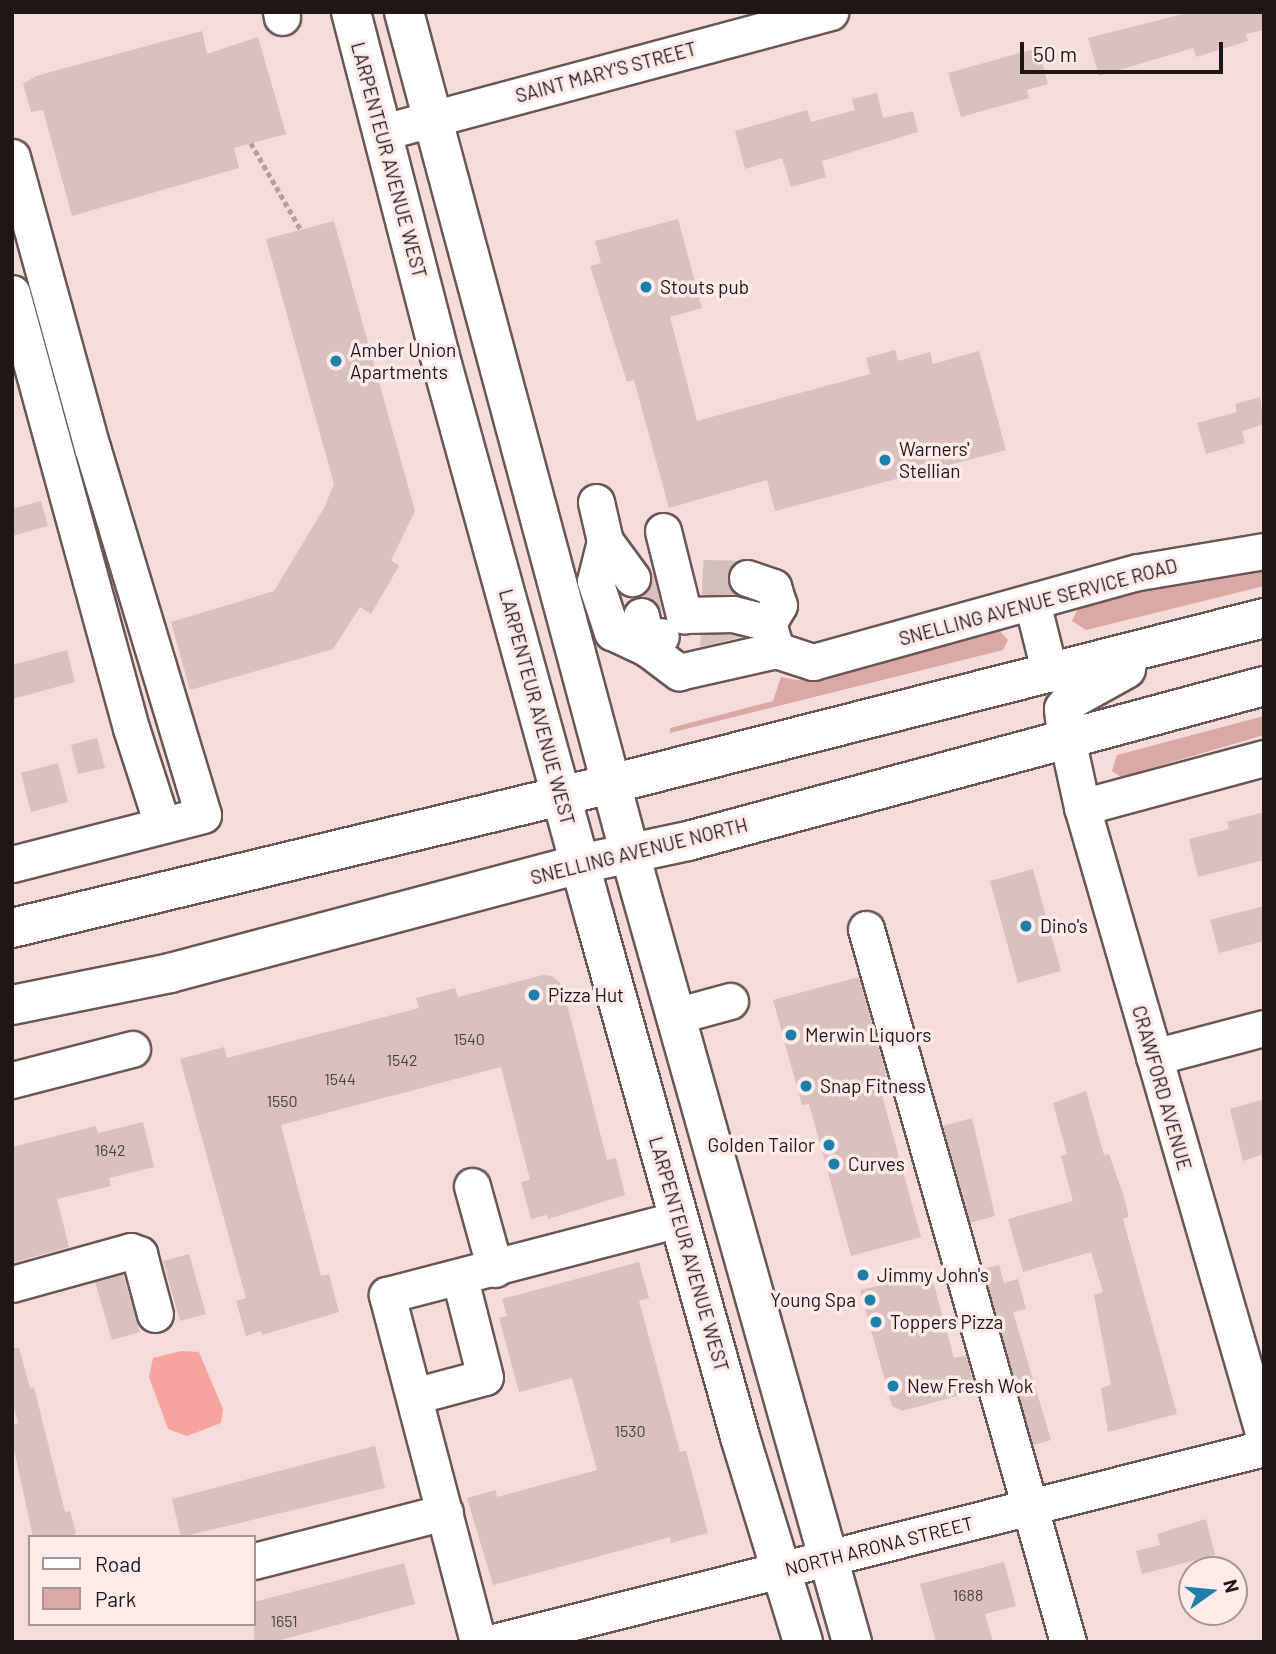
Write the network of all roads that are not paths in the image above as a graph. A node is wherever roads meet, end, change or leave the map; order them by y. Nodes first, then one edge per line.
1 (351, 12) edge
2 (404, 12) edge
3 (830, 12) edge
4 (433, 118) junction
5 (383, 132) junction
6 (12, 157) edge
7 (12, 293) edge
8 (596, 502) dead end
9 (663, 531) dead end
10 (605, 541) junction
11 (1264, 551) edge
12 (632, 578) dead end
13 (747, 578) tunnel mouth
14 (1032, 602) junction
15 (684, 615) junction
16 (1264, 618) edge
17 (645, 632) junction
18 (772, 637) junction
19 (1159, 645) junction
20 (1050, 674) junction
21 (1264, 686) edge
22 (1067, 738) junction
23 (1264, 758) edge
24 (611, 784) junction
25 (562, 794) junction
26 (1082, 807) junction
27 (162, 824) junction
28 (630, 854) junction
29 (12, 864) edge
30 (580, 864) junction
31 (12, 928) edge
32 (866, 929) dead end
33 (730, 1001) dead end
34 (12, 1005) edge
35 (675, 1016) junction
36 (1264, 1028) edge
37 (132, 1049) dead end
38 (1154, 1057) junction
39 (12, 1080) edge
40 (472, 1186) dead end
41 (679, 1219) junction
42 (495, 1269) junction
43 (460, 1279) junction
44 (12, 1284) edge
45 (155, 1314) dead end
46 (414, 1396) junction
47 (1264, 1436) edge
48 (1264, 1448) edge
49 (1028, 1509) junction
50 (445, 1512) junction
51 (828, 1558) junction
52 (256, 1560) edge
53 (782, 1570) junction
54 (598, 1629) edge
55 (478, 1642) edge
56 (494, 1642) edge
57 (803, 1642) edge
58 (852, 1642) edge
59 (1068, 1642) edge

1 - 5 main road, LARPENTEUR AVENUE WEST
2 - 4 main road
3 - 4 street, SAINT MARY'S STREET
4 - 5 street, SAINT MARY'S STREET
4 - 24 main road
5 - 25 main road, LARPENTEUR AVENUE WEST
6 - 27 street
7 - 27 street
8 - 10 street
9 - 15 street
10 - 12 street
10 - 17 street
11 - 14 street, SNELLING AVENUE SERVICE ROAD
13 - 18 street
14 - 18 street, SNELLING AVENUE SERVICE ROAD
14 - 20 street
15 - 17 street
15 - 18 street
16 - 19 main road
17 - 18 street
19 - 20 main road
19 - 22 main road
20 - 24 main road
21 - 22 main road, SNELLING AVENUE NORTH
22 - 26 street, CRAWFORD AVENUE
22 - 28 main road, SNELLING AVENUE NORTH
23 - 26 street
24 - 25 main road
24 - 28 main road
25 - 30 main road, LARPENTEUR AVENUE WEST
25 - 31 main road
26 - 38 street, CRAWFORD AVENUE
27 - 29 street
28 - 30 main road, SNELLING AVENUE NORTH
28 - 35 main road
30 - 34 main road, SNELLING AVENUE NORTH
30 - 41 main road, LARPENTEUR AVENUE WEST
32 - 49 street
33 - 35 street
35 - 51 main road
36 - 38 street
37 - 39 street
38 - 47 street, CRAWFORD AVENUE
40 - 42 street
41 - 42 street
41 - 53 main road, LARPENTEUR AVENUE WEST
42 - 43 street
43 - 46 street
43 - 46 street
44 - 45 street
46 - 50 street
48 - 49 street, NORTH ARONA STREET
49 - 51 street, NORTH ARONA STREET
49 - 59 street
50 - 52 street
50 - 55 street
51 - 53 street, NORTH ARONA STREET
51 - 58 main road
53 - 54 street, NORTH ARONA STREET
53 - 57 main road, LARPENTEUR AVENUE WEST
54 - 56 street, NORTH ARONA STREET

